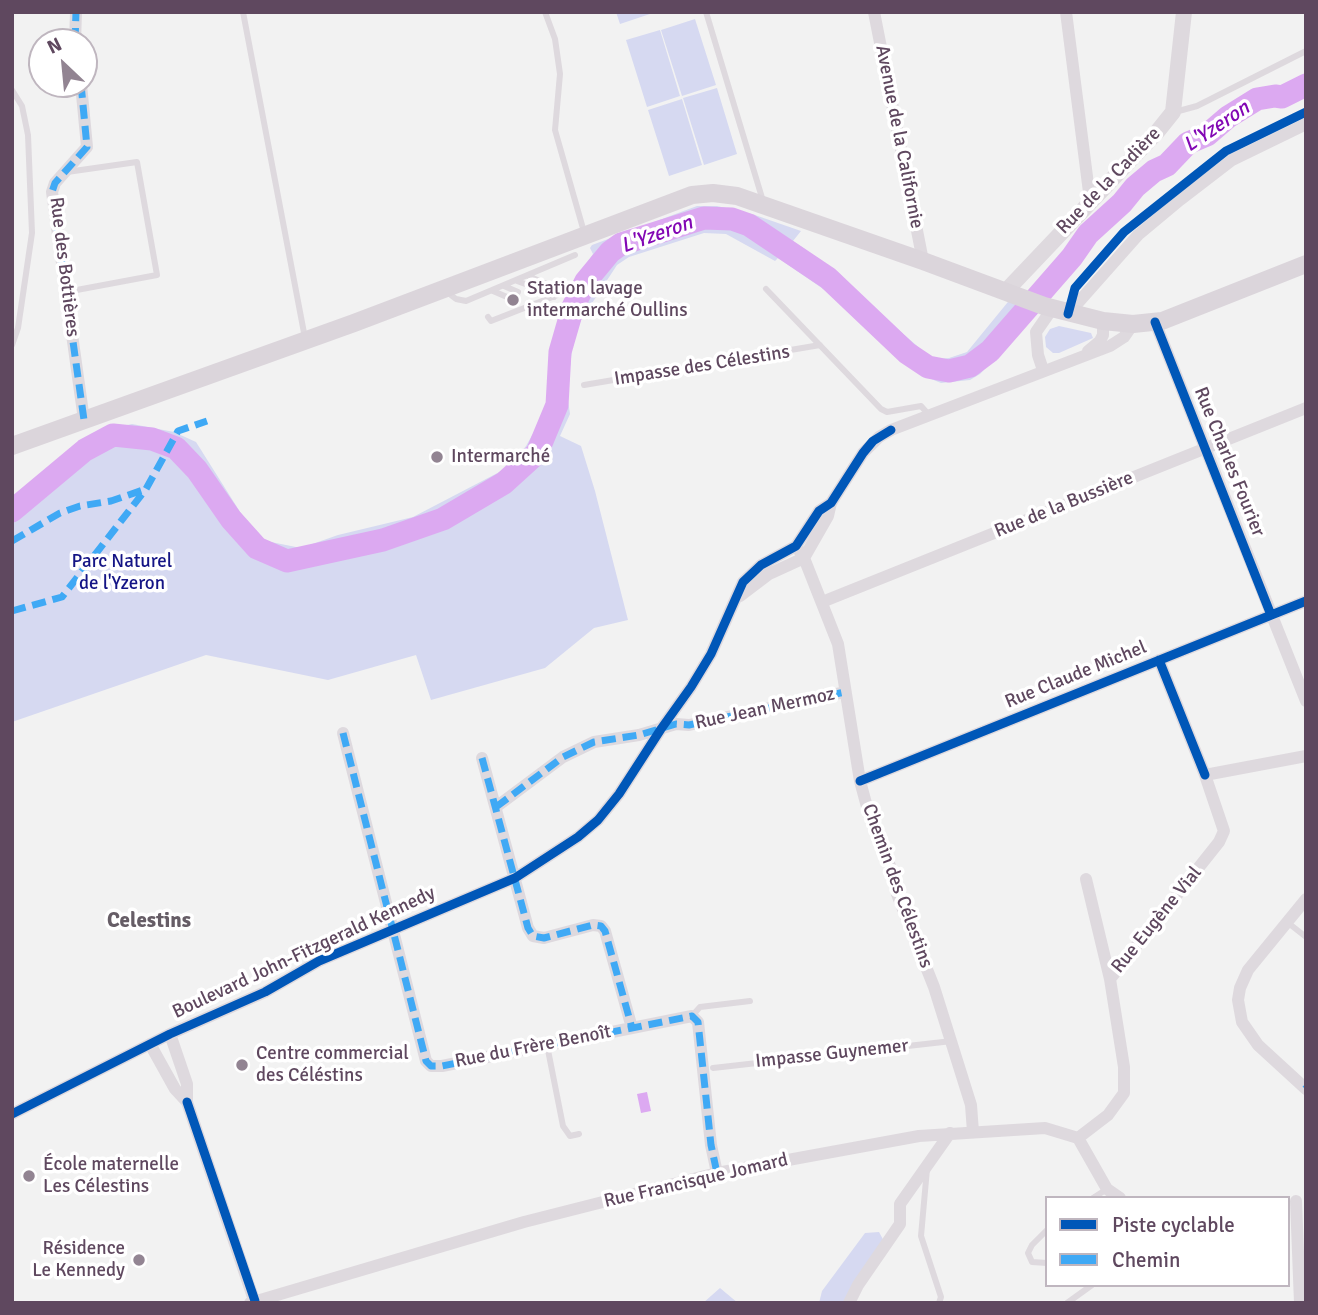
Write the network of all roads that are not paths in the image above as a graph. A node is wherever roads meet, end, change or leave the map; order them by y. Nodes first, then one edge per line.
1 (243, 12) edge
2 (545, 12) edge
3 (706, 12) edge
4 (874, 12) edge
5 (1066, 12) edge
6 (1184, 12) edge
7 (1306, 51) edge
8 (12, 90) edge
9 (82, 98) edge
10 (1173, 112) junction
11 (1306, 124) edge
12 (65, 172) junction
13 (1090, 200) junction
14 (765, 206) junction
15 (585, 234) junction
16 (575, 255) dead end
17 (923, 261) junction
18 (1306, 264) edge
19 (527, 276) junction
20 (517, 281) junction
21 (528, 285) dead end
22 (504, 286) junction
23 (443, 288) junction
24 (766, 289) dead end
25 (539, 290) dead end
26 (492, 291) junction
27 (66, 292) junction
28 (518, 292) dead end
29 (559, 294) junction
30 (1009, 294) junction
31 (507, 297) dead end
32 (529, 297) dead end
33 (541, 302) junction
34 (519, 303) dead end
35 (528, 307) junction
36 (1054, 310) junction
37 (488, 317) dead end
38 (1103, 321) junction
39 (1155, 322) junction
40 (1133, 324) junction
41 (305, 338) junction
42 (12, 345) edge
43 (820, 345) junction
44 (1085, 354) junction
45 (1044, 370) junction
46 (584, 385) dead end
47 (1306, 408) edge
48 (929, 415) junction
49 (84, 420) junction
50 (12, 446) edge
51 (1204, 448) junction
52 (831, 503) junction
53 (796, 546) junction
54 (804, 558) junction
55 (735, 601) junction
56 (1306, 601) edge
57 (822, 602) junction
58 (1271, 615) junction
59 (1159, 660) junction
60 (845, 692) junction
61 (1306, 701) edge
62 (661, 729) junction
63 (343, 733) dead end
64 (1306, 756) edge
65 (482, 758) dead end
66 (1205, 775) junction
67 (860, 781) junction
68 (496, 807) junction
69 (515, 878) junction
70 (1086, 879) dead end
71 (1306, 899) edge
72 (1287, 922) junction
73 (392, 929) junction
74 (1306, 937) edge
75 (1111, 979) junction
76 (750, 1002) dead end
77 (692, 1016) junction
78 (632, 1028) junction
79 (170, 1034) junction
80 (952, 1041) junction
81 (150, 1044) junction
82 (547, 1045) junction
83 (713, 1068) dead end
84 (1306, 1089) edge
85 (187, 1102) junction
86 (12, 1114) edge
87 (973, 1132) junction
88 (950, 1133) junction
89 (579, 1134) dead end
90 (1078, 1138) junction
91 (927, 1168) junction
92 (718, 1173) junction
93 (1107, 1189) junction
94 (1096, 1196) edge
95 (1118, 1196) edge
96 (1296, 1201) edge
97 (1045, 1232) edge
98 (1045, 1263) edge
99 (1302, 1273) edge
100 (1090, 1287) edge
101 (253, 1302) edge
102 (849, 1303) edge
103 (939, 1303) edge
104 (1067, 1303) edge
105 (1300, 1303) edge

1 - 41 lane
2 - 15 lane
3 - 14 lane
4 - 17 street, Avenue de la Californie
5 - 13 street
6 - 10 street, Rue de la Cadière
7 - 10 lane
8 - 42 lane
9 - 12 street, Rue des Bottières
10 - 13 street, Rue de la Cadière
11 - 36 street
12 - 27 street, Rue des Bottières
12 - 27 lane
13 - 30 street, Rue de la Cadière
14 - 15 main road
14 - 17 main road
15 - 23 main road
16 - 19 lane
17 - 30 main road
18 - 39 main road
19 - 20 lane
19 - 29 lane
20 - 21 lane
20 - 22 lane
22 - 26 lane
22 - 28 lane
23 - 26 lane
23 - 41 main road
24 - 43 lane, Impasse des Célestins
25 - 29 lane
26 - 31 lane
27 - 49 street, Rue des Bottières
29 - 33 lane
30 - 36 main road
32 - 33 lane
33 - 35 lane
34 - 35 lane
35 - 37 lane
36 - 38 main road
36 - 45 street
38 - 40 main road
38 - 44 street
39 - 40 main road
39 - 51 street, Rue Charles Fourier
40 - 44 street
41 - 49 main road
43 - 46 lane, Impasse des Célestins
43 - 48 lane, Impasse des Célestins
44 - 45 street
45 - 48 street
47 - 51 street, Rue de la Bussière
48 - 52 street
49 - 50 main road
51 - 57 street, Rue de la Bussière
51 - 58 street, Rue Charles Fourier
52 - 53 street
52 - 54 street
53 - 54 street, Chemin des Célestins
53 - 55 street, Boulevard John-Fitzgerald Kennedy
54 - 55 street, Boulevard John-Fitzgerald Kennedy
54 - 57 street, Chemin des Célestins
55 - 62 street, Boulevard John-Fitzgerald Kennedy
56 - 58 street, Rue Claude Michel
57 - 60 street, Chemin des Célestins
58 - 59 street, Rue Claude Michel
58 - 61 street, Rue Charles Fourier
59 - 66 street, Rue Eugène Vial
59 - 67 street, Rue Claude Michel
60 - 62 street, Rue Jean Mermoz
60 - 67 street, Chemin des Célestins
62 - 68 street, Rue Jean Mermoz
62 - 69 street, Boulevard John-Fitzgerald Kennedy
63 - 73 street, Rue du Frère Benoît
64 - 66 street
65 - 68 street
66 - 75 street, Rue Eugène Vial
67 - 80 street, Chemin des Célestins
68 - 69 street
69 - 73 street, Boulevard John-Fitzgerald Kennedy
69 - 78 street
70 - 75 street
71 - 72 street
72 - 74 lane
72 - 84 street
73 - 79 street, Boulevard John-Fitzgerald Kennedy
73 - 82 street, Rue du Frère Benoît
75 - 90 street, Rue Eugène Vial
76 - 77 lane
77 - 78 street, Rue du Frère Benoît
77 - 92 street
78 - 82 street, Rue du Frère Benoît
79 - 81 street, Boulevard John-Fitzgerald Kennedy
79 - 85 street
80 - 83 lane, Impasse Guynemer
80 - 87 street, Chemin des Célestins
81 - 85 street
81 - 86 street, Boulevard John-Fitzgerald Kennedy
82 - 89 lane
85 - 101 street
87 - 88 street, Rue Francisque Jomard
87 - 90 street, Rue Francisque Jomard
88 - 91 street
88 - 92 street, Rue Francisque Jomard
90 - 93 street
91 - 102 street
91 - 103 lane
92 - 101 street, Rue Francisque Jomard
93 - 94 lane
93 - 95 street
96 - 99 street
97 - 98 lane
99 - 105 street
100 - 104 lane

